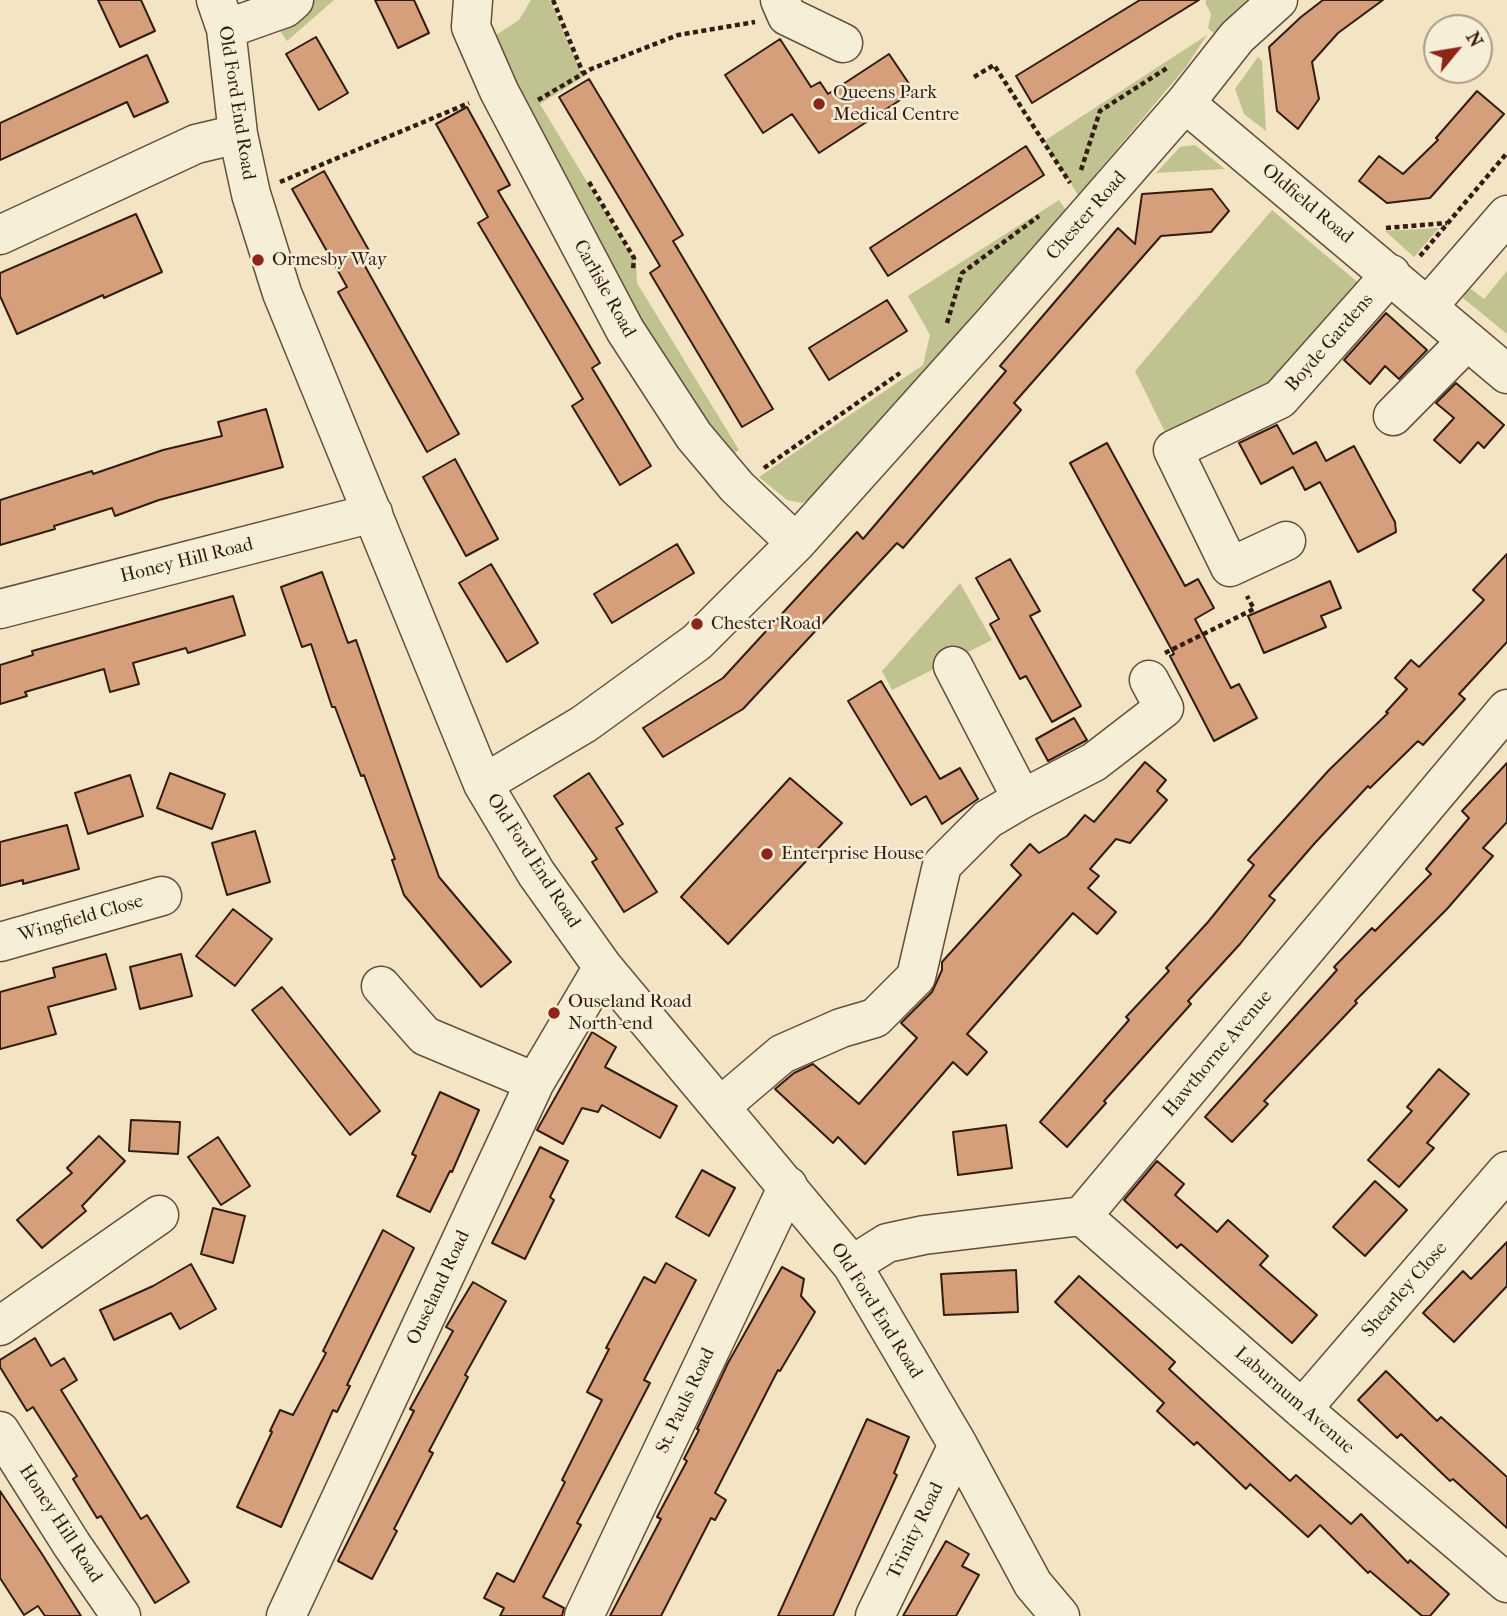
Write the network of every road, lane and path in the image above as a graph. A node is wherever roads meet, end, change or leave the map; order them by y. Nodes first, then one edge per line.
1 (294, 0) edge
2 (473, 0) edge
3 (553, 0) edge
4 (1278, 0) edge
5 (783, 8) edge
6 (221, 15) edge
7 (843, 43) dead end
8 (1177, 61) dead end
9 (583, 73) junction
10 (974, 78) dead end
11 (505, 102) junction
12 (1185, 103) junction
13 (239, 134) junction
14 (1507, 153) edge
15 (251, 194) junction
16 (1044, 212) dead end
17 (1507, 215) edge
18 (1448, 223) junction
19 (0, 235) edge
20 (1353, 242) junction
21 (1406, 287) junction
22 (944, 334) dead end
23 (1467, 341) junction
24 (907, 369) dead end
25 (1507, 374) edge
26 (1393, 416) dead end
27 (737, 487) junction
28 (373, 513) junction
29 (1286, 541) dead end
30 (796, 542) junction
31 (1230, 567) junction
32 (0, 609) edge
33 (953, 666) dead end
34 (1156, 694) joint
35 (1507, 709) edge
36 (483, 784) junction
37 (1022, 799) junction
38 (162, 896) dead end
39 (0, 942) edge
40 (603, 967) junction
41 (383, 985) dead end
42 (536, 1082) junction
43 (721, 1106) junction
44 (1507, 1171) edge
45 (788, 1186) junction
46 (159, 1215) dead end
47 (1082, 1216) junction
48 (852, 1265) junction
49 (0, 1326) edge
50 (1302, 1409) junction
51 (0, 1431) edge
52 (958, 1445) junction
53 (1507, 1583) edge
54 (121, 1616) edge
55 (286, 1616) edge
56 (584, 1616) edge
57 (875, 1616) edge
58 (1060, 1616) edge

1 - 6 street
2 - 11 street, Carlisle Road
3 - 9 path
4 - 12 street, Chester Road
5 - 7 street
5 - 9 path
6 - 13 street, Old Ford End Road
8 - 10 path
9 - 11 path
11 - 15 path
11 - 27 street, Carlisle Road
12 - 20 street, Oldfield Road
12 - 30 street, Chester Road
13 - 15 street, Old Ford End Road
13 - 19 street
14 - 18 path
15 - 28 street, Old Ford End Road
16 - 22 path
17 - 21 street
18 - 20 path
18 - 21 path
20 - 21 street, Oldfield Road
21 - 23 street, Oldfield Road
21 - 31 street, Boyde Gardens
23 - 25 street, Oldfield Road
23 - 26 street
24 - 27 path
27 - 30 street, Carlisle Road
28 - 32 street, Honey Hill Road
28 - 36 street, Old Ford End Road
29 - 31 street
30 - 36 street, Chester Road
31 - 34 path
33 - 37 street
34 - 37 street
35 - 47 street, Hawthorne Avenue
36 - 40 street, Old Ford End Road
37 - 43 street
38 - 39 street, Wingfield Close
40 - 42 street, Ouseland Road
40 - 43 street, Old Ford End Road
41 - 42 street
42 - 55 street, Ouseland Road
43 - 45 street, Old Ford End Road
44 - 50 street, Shearley Close
45 - 48 street, Old Ford End Road
45 - 56 street, St. Pauls Road
46 - 49 street
47 - 48 street
47 - 50 street, Laburnum Avenue
48 - 52 street, Old Ford End Road
50 - 53 street, Laburnum Avenue
51 - 54 street, Honey Hill Road
52 - 57 street, Trinity Road
52 - 58 street, Old Ford End Road

